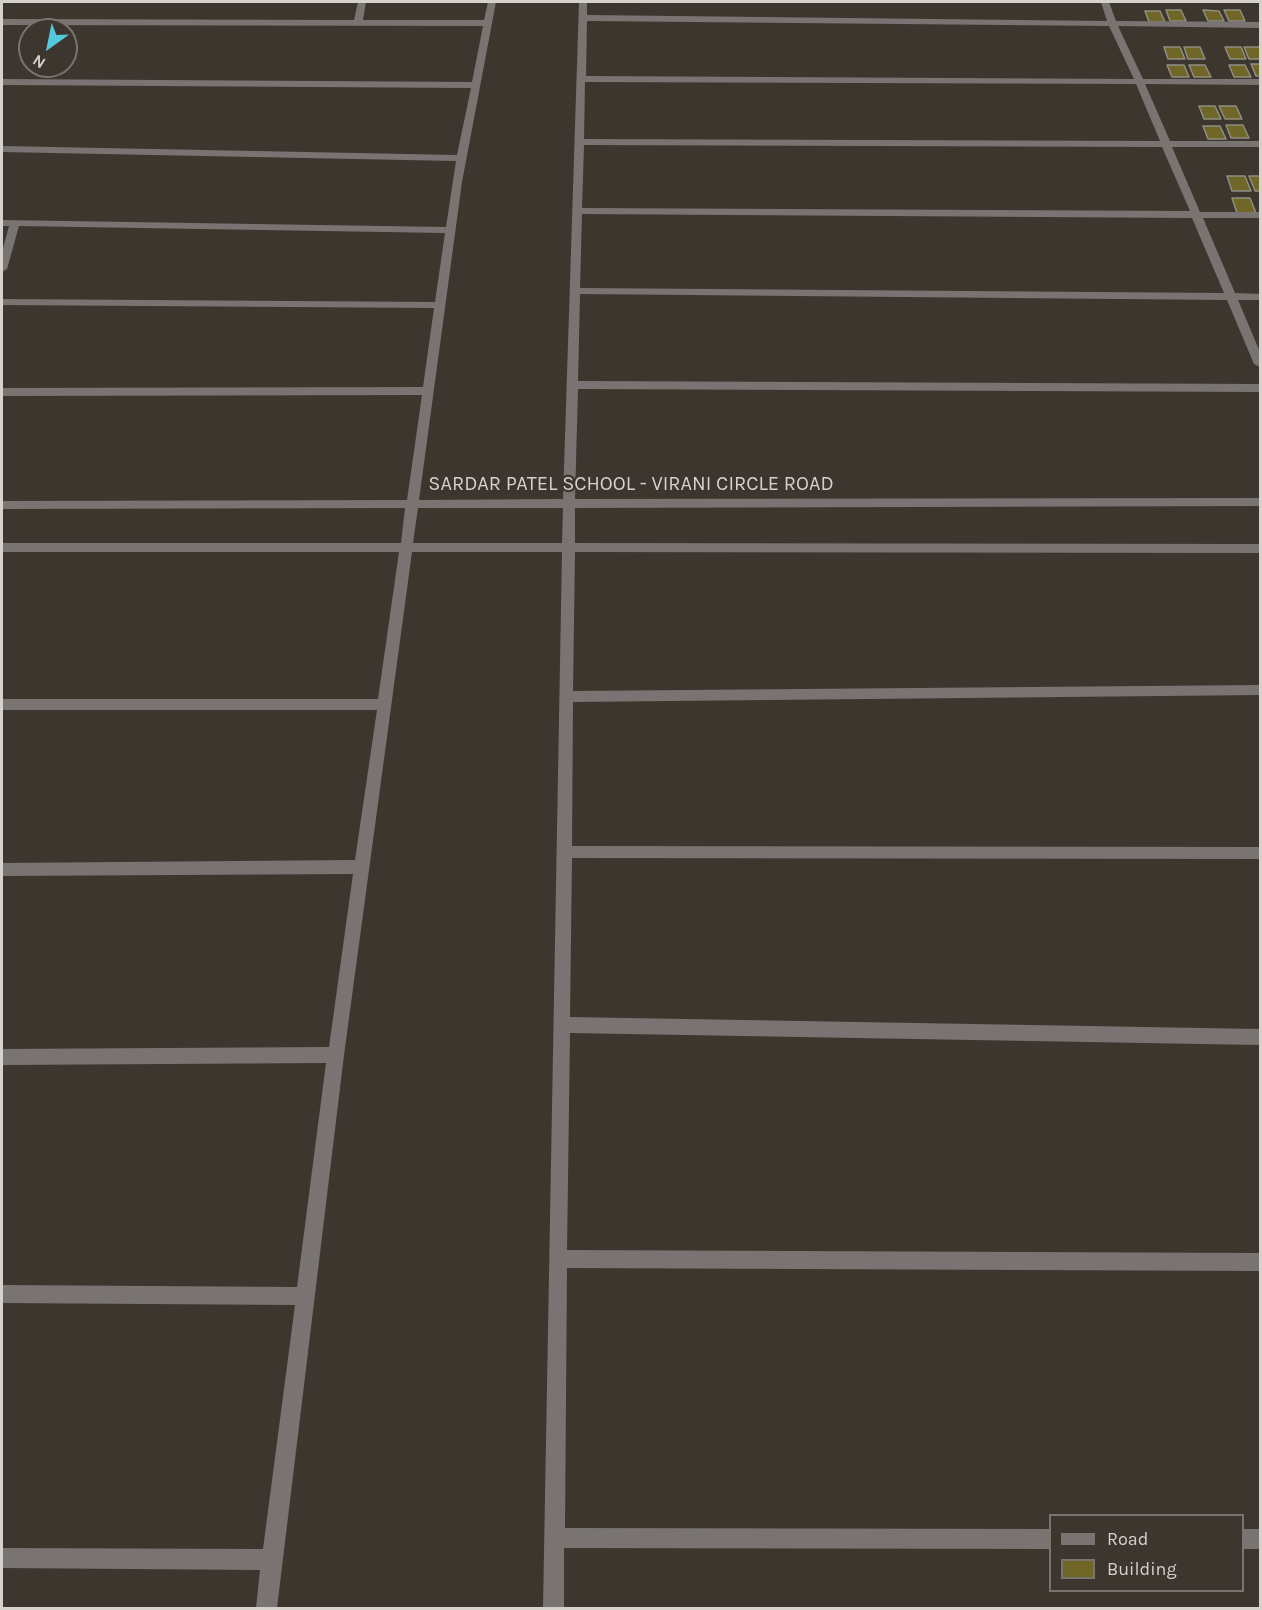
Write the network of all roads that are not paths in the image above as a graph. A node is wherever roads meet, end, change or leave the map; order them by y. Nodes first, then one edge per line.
1 (362, 2) edge
2 (492, 2) edge
3 (583, 2) edge
4 (1105, 2) edge
5 (582, 18) junction
6 (2, 22) edge
7 (358, 22) junction
8 (488, 23) junction
9 (1113, 25) junction
10 (1260, 25) edge
11 (580, 80) junction
12 (2, 82) edge
13 (1260, 82) edge
14 (1140, 83) junction
15 (476, 85) junction
16 (579, 141) junction
17 (1166, 143) junction
18 (1260, 144) edge
19 (2, 149) edge
20 (461, 158) junction
21 (577, 211) junction
22 (1197, 214) junction
23 (1260, 214) edge
24 (2, 223) edge
25 (15, 223) junction
26 (450, 230) junction
27 (2, 269) edge
28 (574, 291) junction
29 (1232, 297) junction
30 (1260, 297) edge
31 (2, 302) edge
32 (440, 305) junction
33 (1260, 364) edge
34 (572, 385) junction
35 (1260, 388) edge
36 (429, 391) junction
37 (2, 392) edge
38 (1260, 502) edge
39 (413, 504) junction
40 (568, 504) junction
41 (2, 505) edge
42 (2, 547) edge
43 (407, 547) junction
44 (568, 548) junction
45 (1260, 548) edge
46 (1260, 690) edge
47 (566, 697) junction
48 (2, 704) edge
49 (385, 705) junction
50 (564, 852) junction
51 (1260, 853) edge
52 (362, 867) junction
53 (2, 869) edge
54 (561, 1025) junction
55 (1260, 1037) edge
56 (336, 1055) junction
57 (2, 1057) edge
58 (558, 1259) junction
59 (1260, 1262) edge
60 (2, 1294) edge
61 (305, 1296) junction
62 (554, 1538) junction
63 (1049, 1539) edge
64 (1244, 1539) edge
65 (1260, 1539) edge
66 (2, 1558) edge
67 (272, 1560) junction
68 (266, 1608) edge
69 (553, 1608) edge

1 - 7 street
2 - 8 street
3 - 5 street
4 - 9 street
5 - 9 street
5 - 11 street
6 - 7 street
7 - 8 street
8 - 15 street
9 - 10 street
9 - 14 street
11 - 14 street
11 - 16 street
12 - 15 street
13 - 14 street
14 - 17 street
15 - 20 street
16 - 17 street
16 - 21 street
17 - 18 street
17 - 22 street
19 - 20 street
20 - 26 street
21 - 22 street
21 - 28 street
22 - 23 street
22 - 29 street
24 - 25 street
25 - 26 street
25 - 27 street
26 - 32 street
28 - 29 street
28 - 34 street
29 - 30 street
29 - 33 street
31 - 32 street
32 - 36 street
34 - 35 street
34 - 40 street
36 - 37 street
36 - 39 street
38 - 40 street, SARDAR PATEL SCHOOL - VIRANI CIRCLE ROAD
39 - 40 street, SARDAR PATEL SCHOOL - VIRANI CIRCLE ROAD
39 - 41 street, SARDAR PATEL SCHOOL - VIRANI CIRCLE ROAD
39 - 43 street
40 - 44 street
42 - 43 street
43 - 44 street
43 - 49 street
44 - 45 street
44 - 47 street
46 - 47 street
47 - 50 street
48 - 49 street
49 - 52 street
50 - 51 street
50 - 54 street
52 - 53 street
52 - 56 street
54 - 55 street
54 - 58 street
56 - 57 street
56 - 61 street
58 - 59 street
58 - 62 street
60 - 61 street
61 - 67 street
62 - 63 street
62 - 69 street
64 - 65 street
66 - 67 street
67 - 68 street

